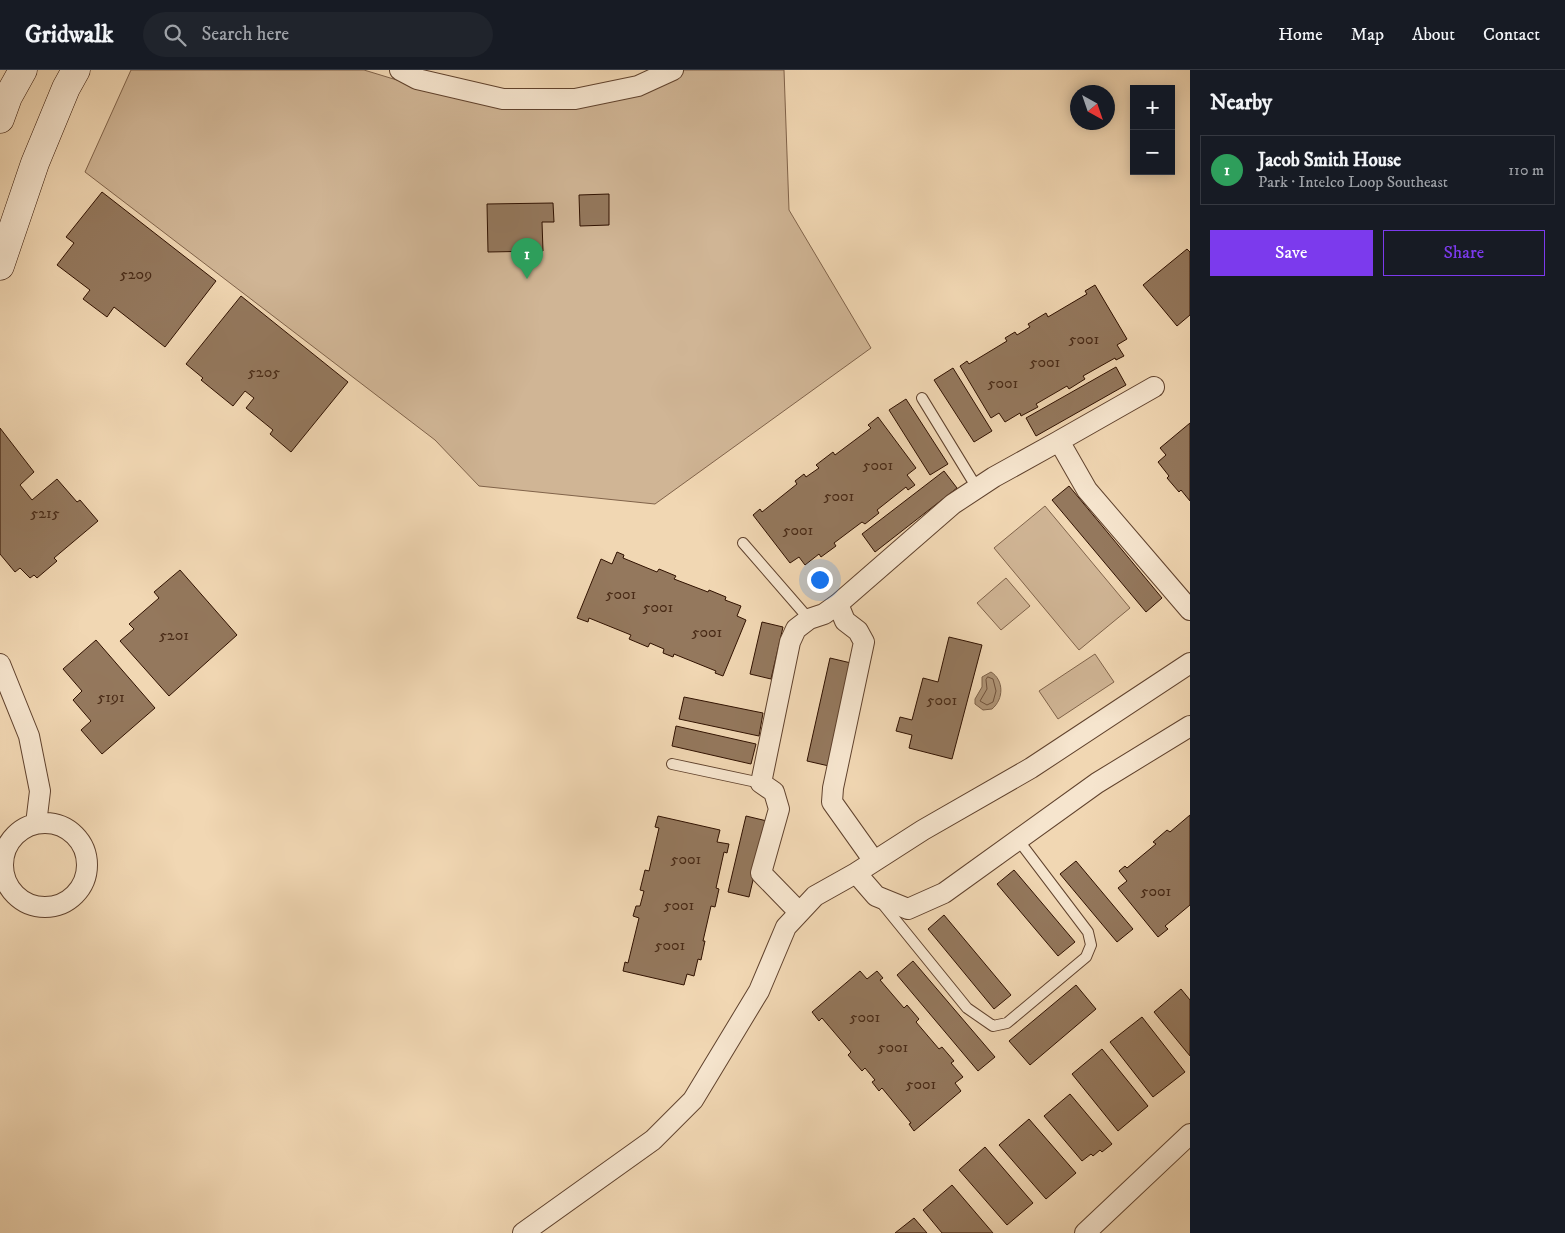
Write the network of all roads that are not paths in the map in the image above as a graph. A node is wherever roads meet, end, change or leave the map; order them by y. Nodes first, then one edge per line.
1 (23, 70) edge
2 (76, 70) edge
3 (400, 70) edge
4 (673, 70) edge
5 (0, 119) edge
6 (0, 266) edge
7 (1154, 387) dead end
8 (922, 398) dead end
9 (1059, 441) junction
10 (977, 488) junction
11 (743, 543) dead end
12 (838, 604) junction
13 (1190, 610) edge
14 (809, 619) junction
15 (0, 664) edge
16 (1190, 664) edge
17 (1190, 726) edge
18 (672, 764) dead end
19 (761, 783) junction
20 (36, 824) junction
21 (1019, 841) junction
22 (874, 861) junction
23 (856, 873) junction
24 (876, 896) junction
25 (800, 912) junction
26 (1190, 1134) edge
27 (523, 1233) edge
28 (1085, 1233) edge

1 - 5 street
2 - 6 street
3 - 4 street
7 - 9 street
8 - 10 lane
9 - 10 street
9 - 13 street
10 - 12 street
11 - 14 lane
12 - 14 street
12 - 22 street
14 - 19 street
15 - 20 street
16 - 22 street
17 - 21 street
18 - 19 lane
19 - 25 street
20 - 20 street
21 - 24 street
21 - 24 lane
22 - 23 street
23 - 24 street
23 - 25 street
25 - 27 street
26 - 28 street

